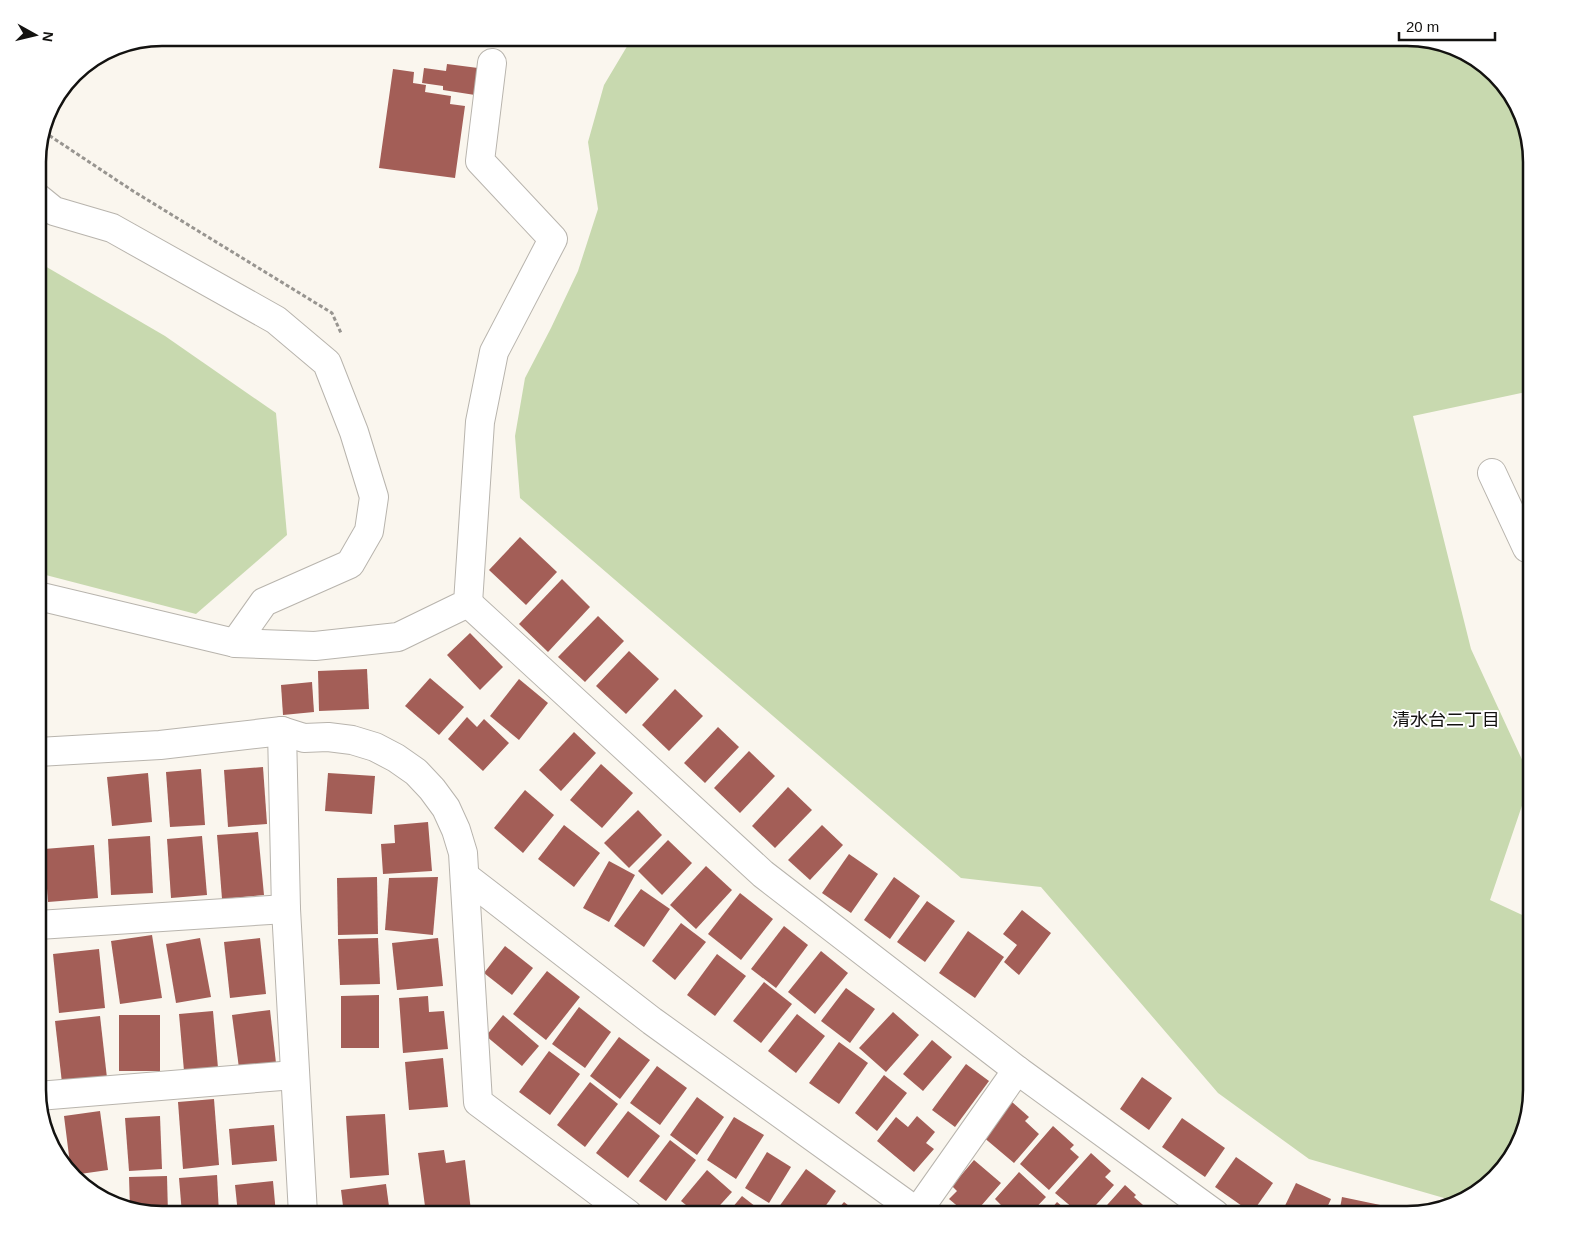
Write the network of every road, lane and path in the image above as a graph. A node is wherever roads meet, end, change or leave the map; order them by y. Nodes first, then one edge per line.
1 (492, 63) dead end
2 (49, 135) edge
3 (46, 204) edge
4 (332, 375) junction
5 (1492, 472) dead end
6 (1523, 536) edge
7 (46, 598) edge
8 (468, 602) junction
9 (234, 644) junction
10 (282, 731) junction
11 (46, 752) edge
12 (466, 877) junction
13 (286, 910) junction
14 (46, 925) edge
15 (1017, 1070) junction
16 (294, 1076) junction
17 (46, 1095) edge
18 (302, 1206) edge
19 (617, 1206) edge
20 (908, 1206) edge
21 (923, 1206) edge
22 (1204, 1206) edge

1 - 8 street
2 - 4 path
3 - 4 street
4 - 9 street
5 - 6 street
7 - 9 street
8 - 9 street
8 - 15 street
10 - 11 street
10 - 12 street
10 - 13 street
12 - 19 street
12 - 20 street
13 - 14 street
13 - 16 street
15 - 21 street
15 - 22 street
16 - 17 street
16 - 18 street

